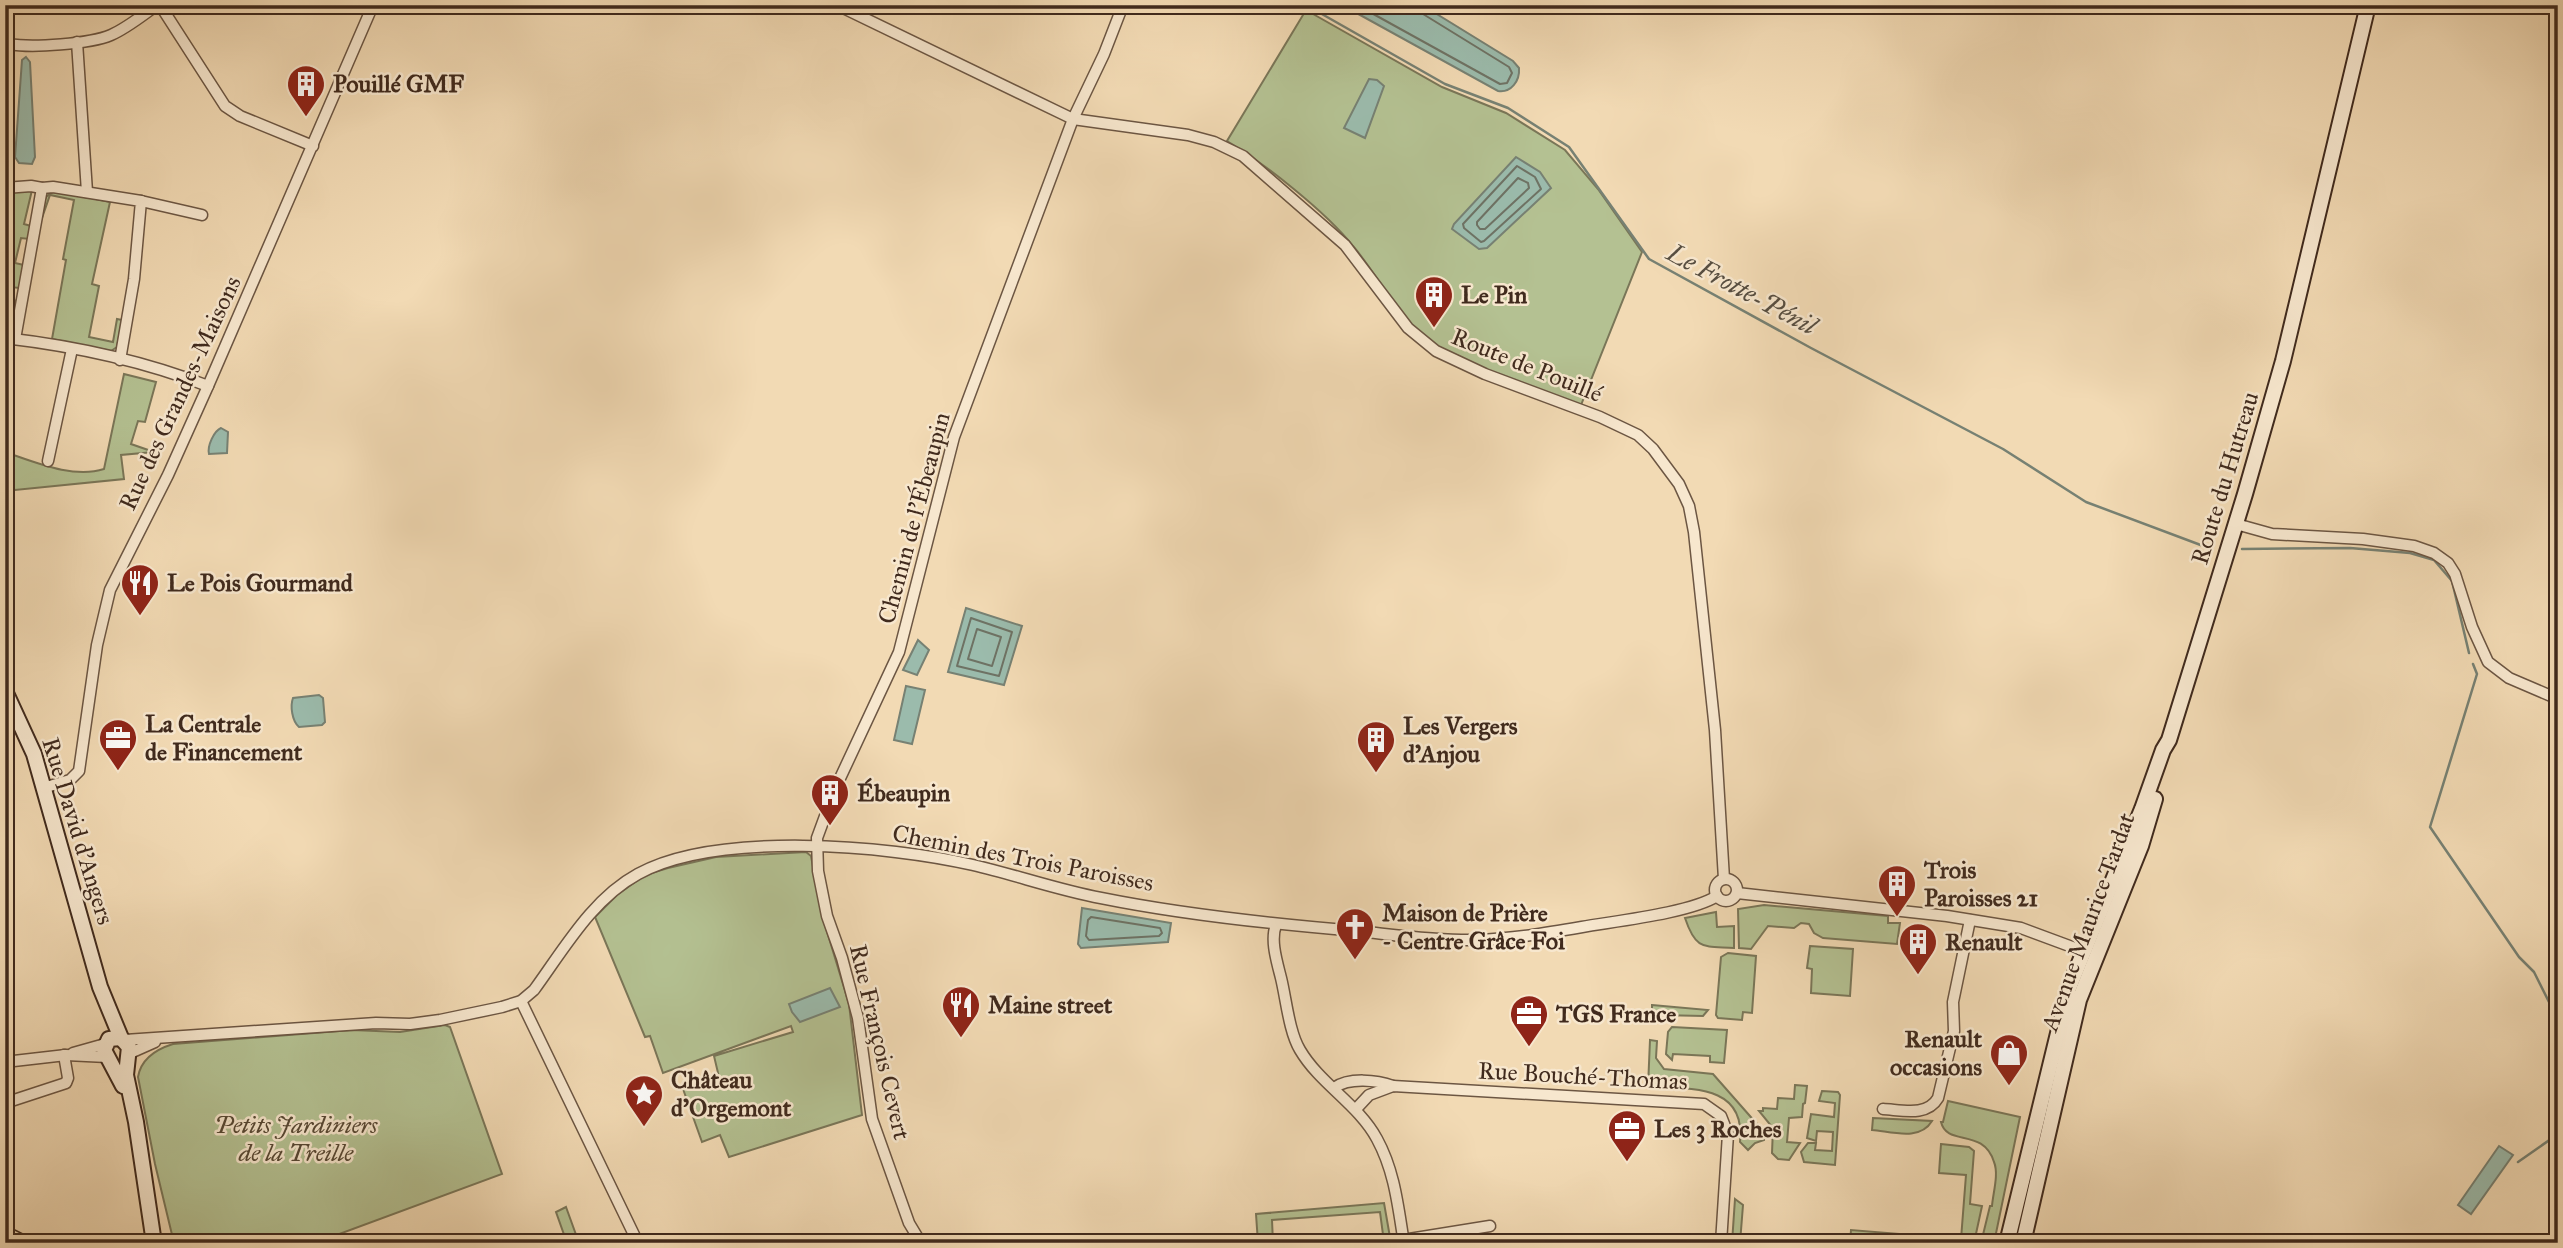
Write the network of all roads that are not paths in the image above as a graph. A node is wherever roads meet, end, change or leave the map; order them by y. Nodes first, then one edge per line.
1 (159, 5) edge
2 (373, 5) edge
3 (837, 5) edge
4 (1123, 5) edge
5 (2368, 5) edge
6 (77, 42) junction
7 (7, 46) edge
8 (1073, 119) junction
9 (313, 146) junction
10 (5, 188) edge
11 (42, 188) junction
12 (87, 192) junction
13 (141, 201) junction
14 (202, 215) dead end
15 (10, 339) edge
16 (72, 349) junction
17 (120, 360) junction
18 (208, 386) junction
19 (48, 461) dead end
20 (2236, 524) junction
21 (5, 691) edge
22 (2558, 699) edge
23 (2169, 740) junction
24 (43, 788) junction
25 (817, 845) junction
26 (1724, 879) junction
27 (1737, 893) junction
28 (1717, 896) junction
29 (1969, 920) junction
30 (1276, 925) junction
31 (2083, 951) junction
32 (521, 1001) junction
33 (117, 1049) junction
34 (65, 1055) junction
35 (5, 1062) edge
36 (1393, 1086) junction
37 (1334, 1087) junction
38 (5, 1103) edge
39 (1356, 1109) junction
40 (1884, 1109) dead end
41 (1490, 1226) dead end
42 (5, 1236) edge
43 (1404, 1241) edge
44 (19, 1243) edge
45 (147, 1243) edge
46 (154, 1243) edge
47 (638, 1243) edge
48 (921, 1243) edge
49 (1721, 1243) edge
50 (2007, 1243) edge
51 (2023, 1243) edge

1 - 6 street
1 - 9 street
2 - 9 street, Rue des Grandes-Maisons
3 - 8 street, Route de Pouillé
4 - 8 street, Chemin de l'Ébeaupin
5 - 20 street, Route du Hutreau
6 - 7 street
6 - 12 street
8 - 25 street, Chemin de l'Ébeaupin
8 - 26 street, Route de Pouillé
9 - 18 street, Rue des Grandes-Maisons
10 - 11 street
11 - 12 street
11 - 15 street
12 - 13 street
13 - 14 street
13 - 17 street
15 - 16 street
16 - 17 street
16 - 19 street
17 - 18 street
18 - 24 street, Rue des Grandes-Maisons
20 - 22 street
20 - 23 street, Route du Hutreau
21 - 24 street, Rue David d'Angers
23 - 31 street, Route du Hutreau
23 - 51 street, Avenue Maurice Tardat
24 - 33 street, Rue David d'Angers
25 - 30 street, Chemin des Trois Paroisses
25 - 32 street, Chemin des Trois Paroisses
25 - 48 street, Rue François Cevert
26 - 27 street
26 - 28 street
27 - 28 street
27 - 29 street
28 - 30 street, Chemin des Trois Paroisses
29 - 31 street
29 - 40 street
30 - 37 street
31 - 50 street, Avenue Maurice Tardat
32 - 33 street
32 - 47 street
33 - 34 street
33 - 45 street
33 - 46 street
34 - 35 street
34 - 38 street
36 - 37 street, Rue Bouché-Thomas
36 - 39 street
36 - 49 street, Rue Bouché-Thomas
37 - 39 street
39 - 43 street
41 - 43 street
42 - 44 highway

